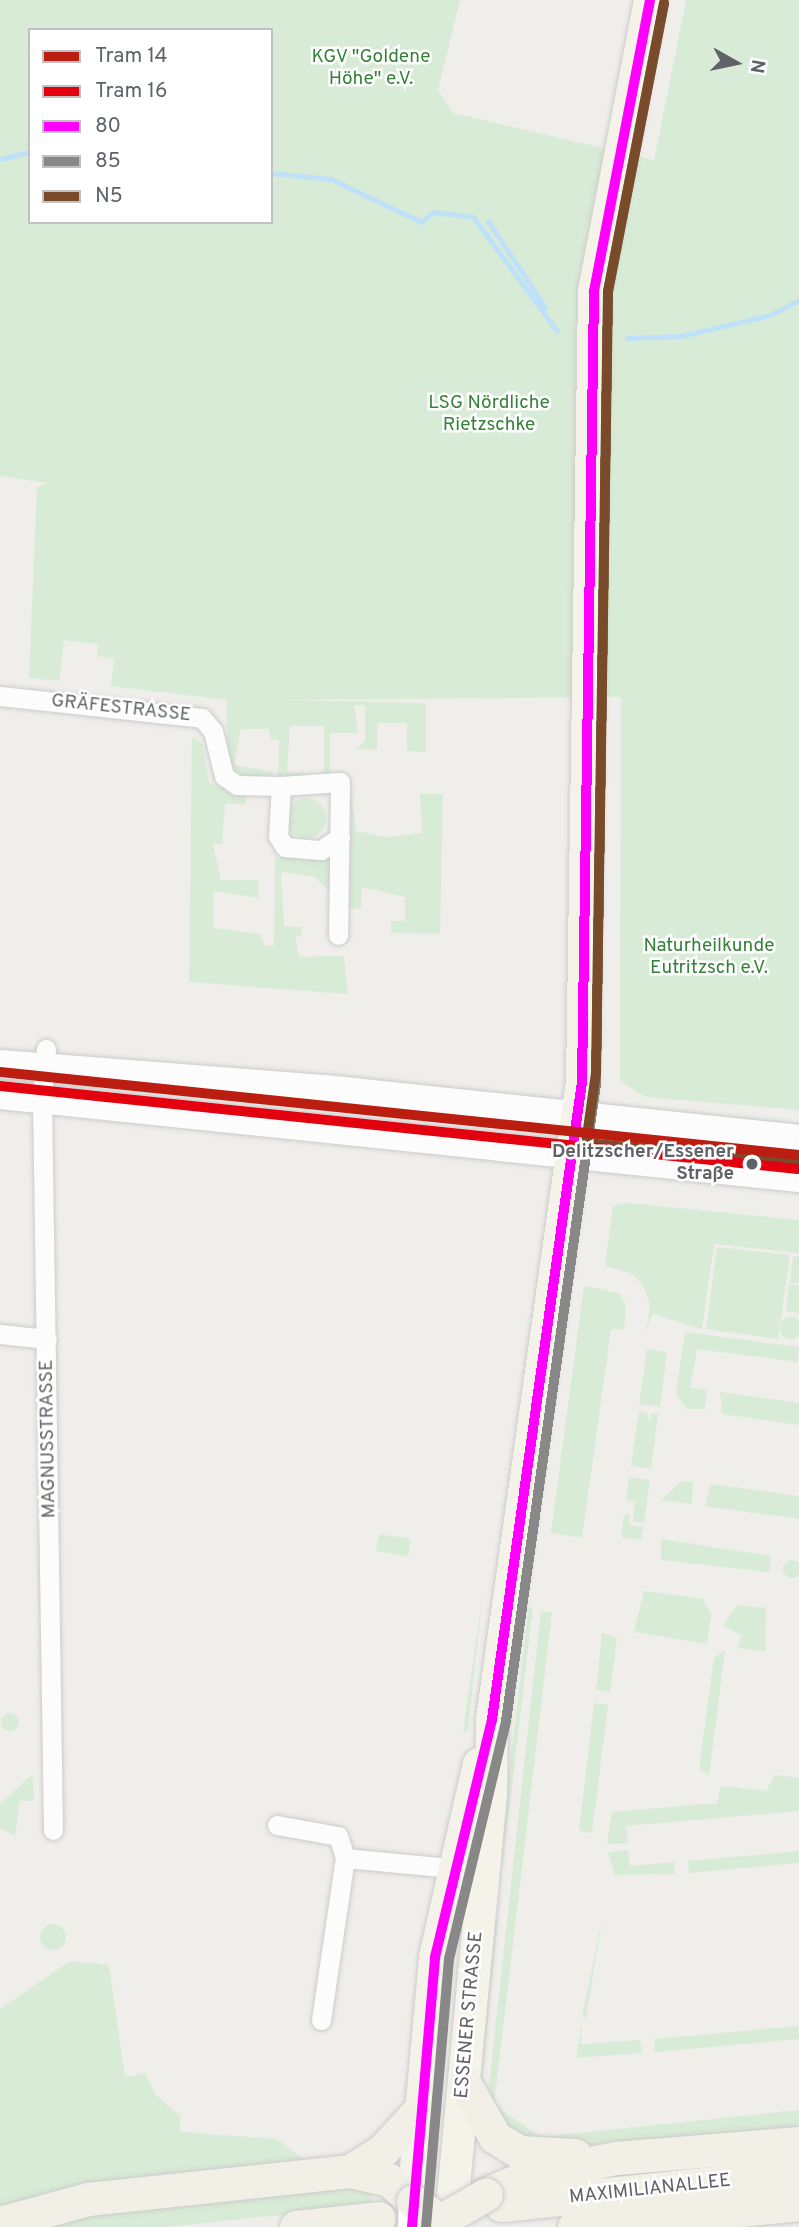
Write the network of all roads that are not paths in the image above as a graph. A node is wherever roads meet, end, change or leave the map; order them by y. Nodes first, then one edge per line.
1 (650, 0) edge
2 (0, 696) edge
3 (281, 786) junction
4 (340, 837) junction
5 (338, 936) dead end
6 (45, 1058) junction
7 (0, 1064) edge
8 (0, 1095) edge
9 (42, 1099) junction
10 (577, 1115) junction
11 (799, 1139) edge
12 (570, 1155) junction
13 (799, 1178) edge
14 (0, 1334) edge
15 (47, 1339) junction
16 (492, 1719) junction
17 (277, 1825) dead end
18 (53, 1830) dead end
19 (345, 1858) junction
20 (451, 1868) junction
21 (321, 2020) dead end
22 (464, 2083) junction
23 (418, 2112) junction
24 (799, 2143) edge
25 (616, 2158) junction
26 (350, 2171) junction
27 (799, 2174) edge
28 (493, 2199) junction
29 (799, 2204) edge
30 (379, 2218) dead end
31 (438, 2218) edge
32 (0, 2223) edge
33 (296, 2227) edge
34 (574, 2227) edge

1 - 10 main road, ESSENER STRASSE
2 - 3 street, GRÄFESTRASSE
3 - 4 street, GRÄFESTRASSE
3 - 4 street
4 - 5 street, GRÄFESTRASSE
6 - 7 main road
6 - 9 street, MAGNUSSTRASSE
6 - 10 main road
8 - 9 main road
9 - 12 main road
9 - 15 street, MAGNUSSTRASSE
10 - 11 main road
10 - 12 main road, ESSENER STRASSE
12 - 13 main road
12 - 16 main road, ESSENER STRASSE
14 - 15 street
15 - 18 street, MAGNUSSTRASSE
16 - 20 main road, ESSENER STRASSE
16 - 22 main road, ESSENER STRASSE
17 - 19 street
19 - 20 street
19 - 21 street
20 - 23 main road, ESSENER STRASSE
22 - 25 highway
22 - 31 main road, ESSENER STRASSE
23 - 26 highway
23 - 31 main road, ESSENER STRASSE
24 - 25 highway
25 - 28 highway
26 - 31 highway
26 - 32 highway
27 - 28 highway, MAXIMILIANALLEE
28 - 31 highway, bridge
29 - 34 highway, MAXIMILIANALLEE
30 - 33 highway

